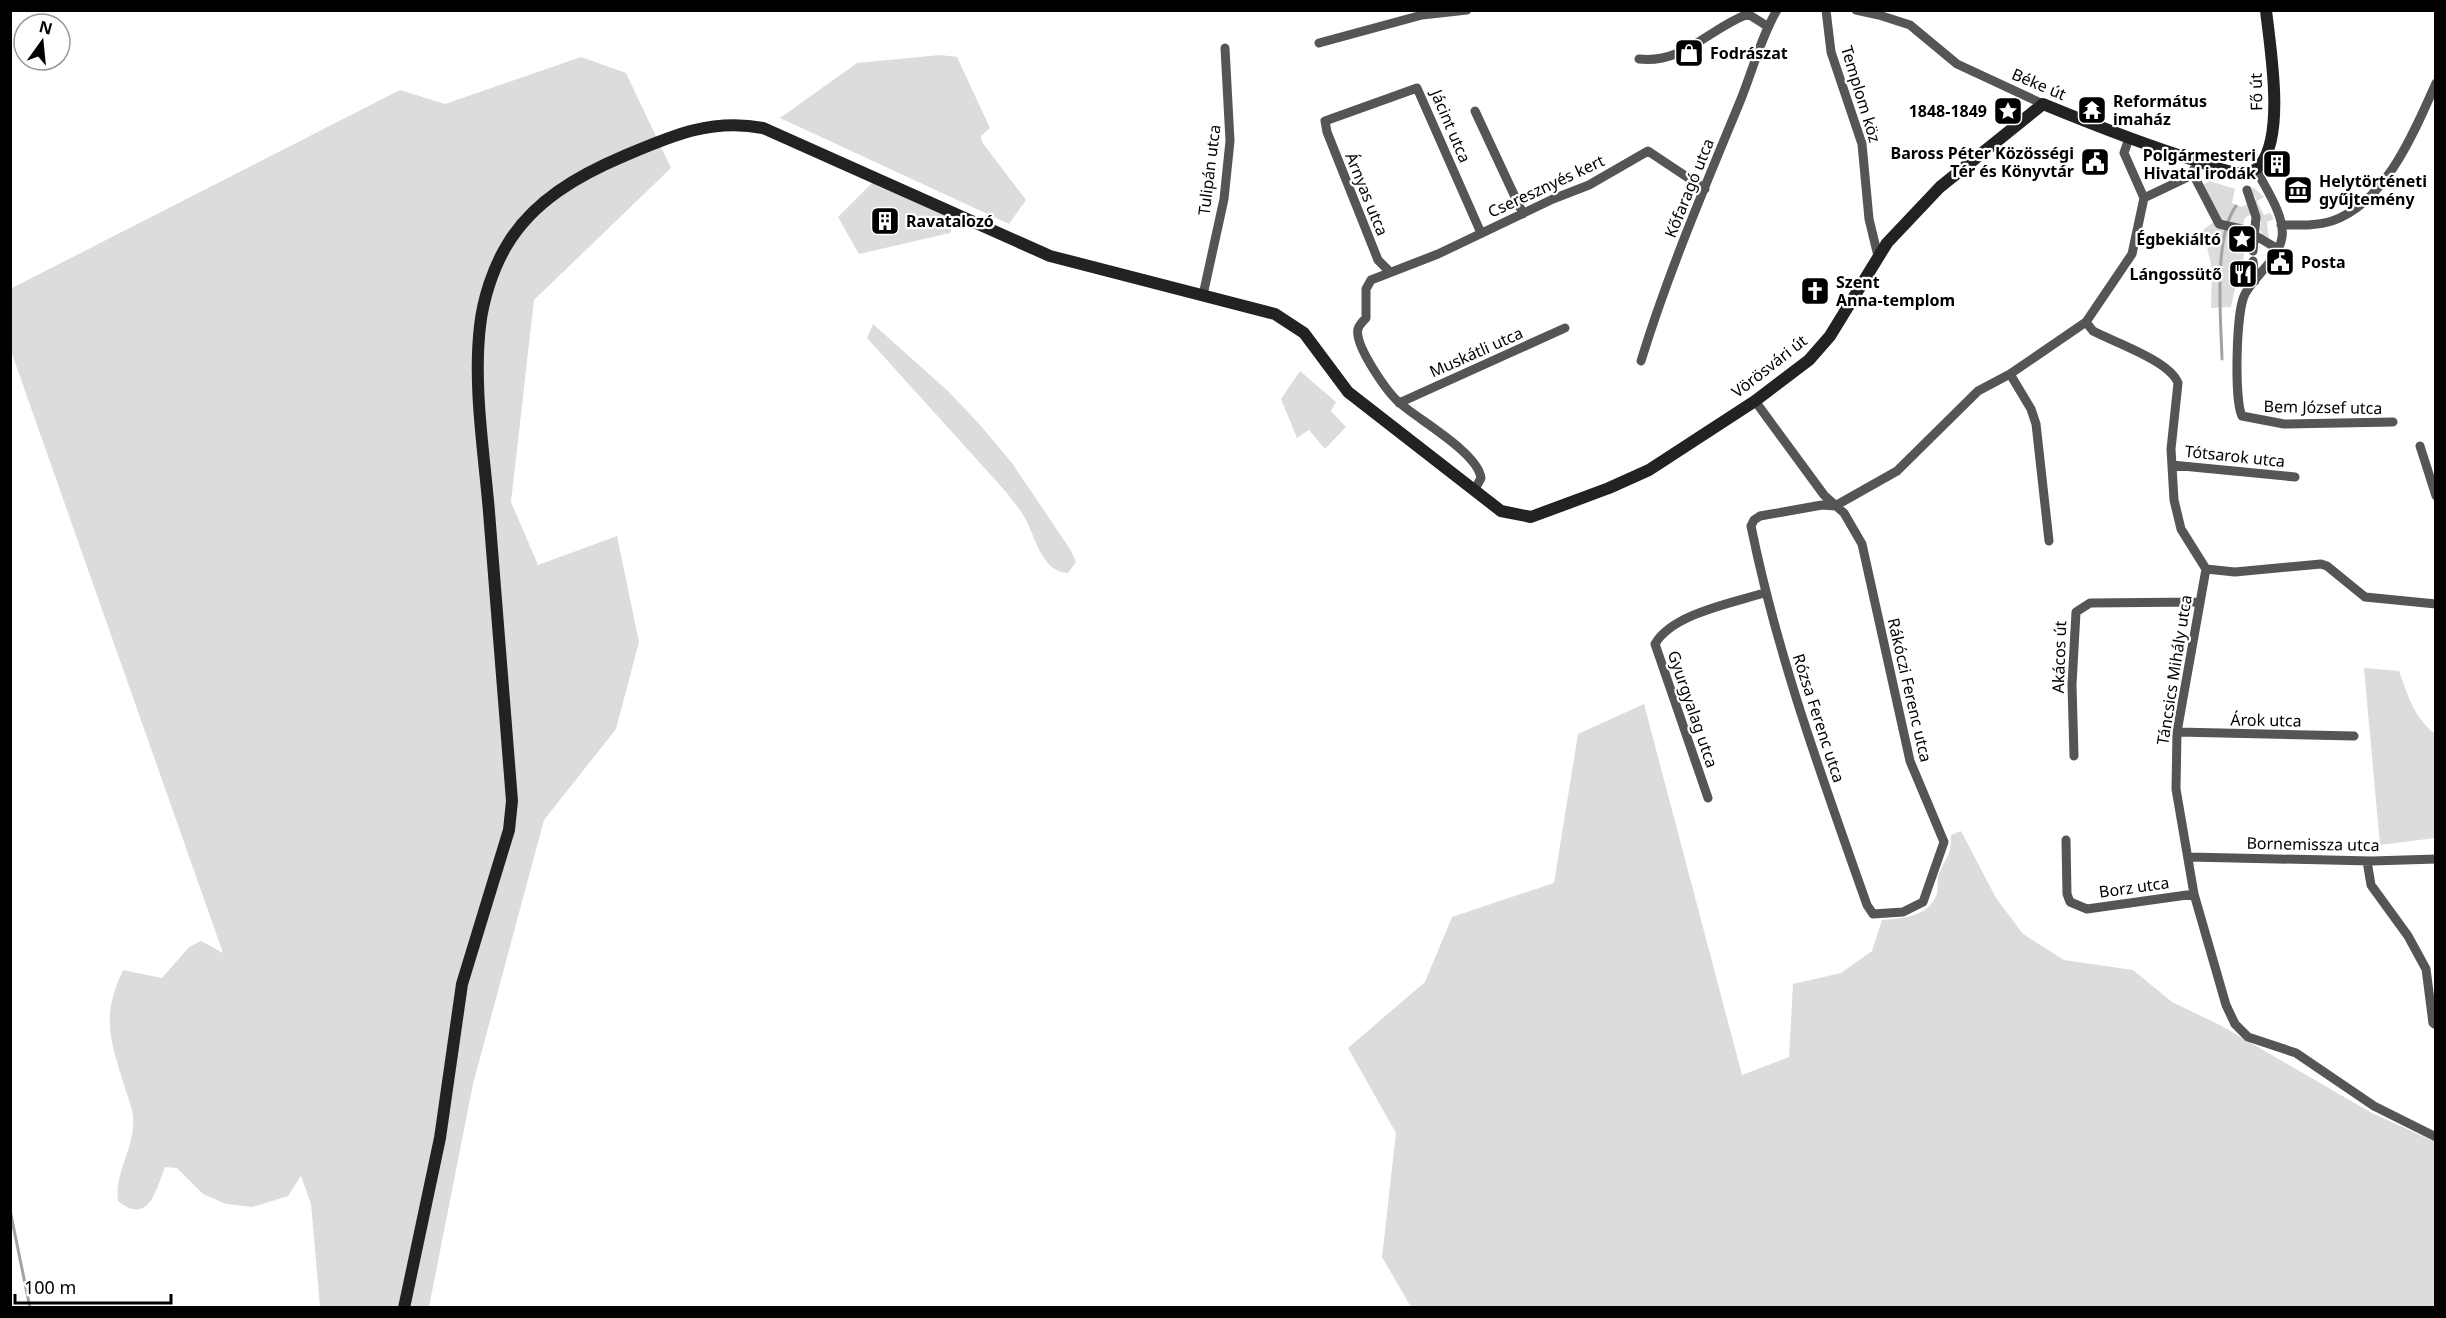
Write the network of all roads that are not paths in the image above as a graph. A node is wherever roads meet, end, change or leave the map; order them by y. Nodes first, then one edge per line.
1 (1467, 10) edge
2 (1777, 10) edge
3 (1826, 10) edge
4 (1856, 10) edge
5 (2266, 10) edge
6 (1750, 12) edge
7 (1767, 27) junction
8 (1319, 44) dead end
9 (1225, 48) dead end
10 (1639, 59) dead end
11 (2436, 83) edge
12 (2043, 104) junction
13 (1475, 111) dead end
14 (1325, 121) joint
15 (2128, 138) junction
16 (2256, 169) junction
17 (2193, 170) junction
18 (1705, 189) junction
19 (2247, 190) dead end
20 (2144, 198) junction
21 (1523, 214) junction
22 (2281, 225) junction
23 (1481, 233) junction
24 (2254, 236) junction
25 (2278, 249) junction
26 (1878, 256) junction
27 (1390, 272) junction
28 (2255, 281) junction
29 (1203, 295) junction
30 (2086, 322) junction
31 (1566, 328) dead end
32 (1641, 361) dead end
33 (2010, 374) junction
34 (1755, 401) junction
35 (1399, 403) junction
36 (2393, 422) dead end
37 (2420, 446) dead end
38 (2172, 465) junction
39 (2295, 477) dead end
40 (1473, 491) junction
41 (2436, 496) edge
42 (1835, 506) junction
43 (2049, 541) dead end
44 (2206, 569) junction
45 (1764, 593) junction
46 (2198, 602) junction
47 (2436, 604) edge
48 (2177, 732) junction
49 (2354, 736) dead end
50 (2074, 756) dead end
51 (1708, 798) dead end
52 (2066, 840) dead end
53 (2189, 857) junction
54 (2436, 859) edge
55 (2367, 861) junction
56 (2194, 894) junction
57 (1873, 914) joint
58 (2436, 1025) edge
59 (2436, 1125) edge
60 (2432, 1135) edge
61 (404, 1308) edge

1 - 8 street
2 - 7 street, Kőfaragó utca
3 - 26 street, Templom köz
4 - 12 street, Béke út
5 - 16 main road, Fő út
6 - 7 street
6 - 10 street
7 - 18 street, Kőfaragó utca
9 - 29 street, Tulipán utca
11 - 22 street
12 - 15 main road, Béke út
12 - 26 main road, Vörösvári út
13 - 21 street
14 - 23 street, Jácint utca
14 - 27 street, Árnyas utca
15 - 17 main road, Béke út
15 - 20 street
16 - 17 main road, Béke út
16 - 22 street
17 - 20 street
17 - 24 street
18 - 21 street, Cseresznyés kert
18 - 32 street, Kőfaragó utca
19 - 24 street
20 - 30 street
21 - 23 street, Cseresznyés kert
22 - 25 street, Bem József utca
23 - 27 street, Cseresznyés kert
24 - 25 street
24 - 28 street
25 - 28 street, Bem József utca
26 - 34 main road, Vörösvári út
27 - 35 street, Cseresznyés kert
28 - 36 street, Bem József utca
29 - 40 main road, Vörösvári út
29 - 61 main road, Vörösvári út
30 - 33 street
30 - 38 street
31 - 35 street, Muskátli utca
33 - 42 street
33 - 43 street
34 - 40 main road, Vörösvári út
34 - 42 street, Rákóczi Ferenc utca
35 - 40 street
37 - 41 street
38 - 39 street, Tótsarok utca
38 - 44 street
42 - 45 street, Rózsa Ferenc utca
42 - 57 street, Rákóczi Ferenc utca
44 - 46 street, Táncsics Mihály utca
44 - 47 street
45 - 51 street, Gyurgyalag utca
45 - 57 street, Rózsa Ferenc utca
46 - 48 street, Táncsics Mihály utca
46 - 50 street, Akácos út
48 - 49 street, Árok utca
48 - 53 street, Táncsics Mihály utca
52 - 56 street, Borz utca
53 - 55 street, Bornemissza utca
53 - 56 street, Táncsics Mihály utca
54 - 55 street, Bornemissza utca
55 - 58 street
56 - 60 street, Táncsics Mihály utca
59 - 60 street

